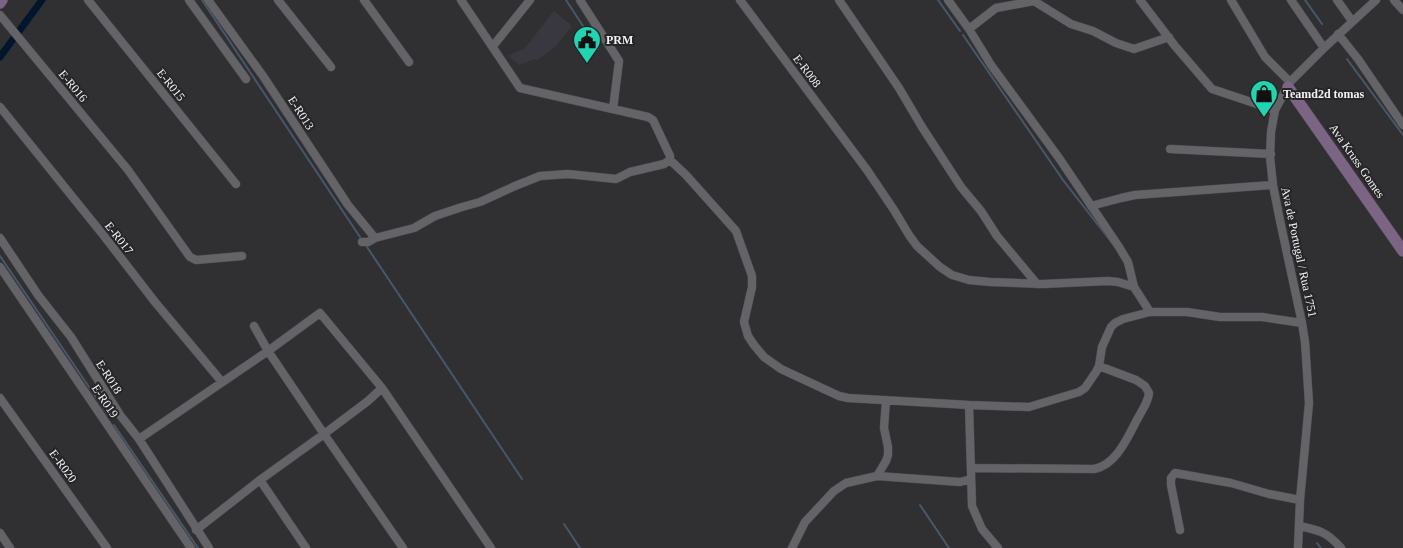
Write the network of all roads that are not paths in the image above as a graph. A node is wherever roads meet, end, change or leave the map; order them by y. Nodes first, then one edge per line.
1 (88, 0) edge
2 (189, 0) edge
3 (208, 0) edge
4 (278, 0) edge
5 (364, 0) edge
6 (461, 0) edge
7 (530, 0) edge
8 (580, 0) edge
9 (740, 0) edge
10 (839, 0) edge
11 (948, 0) edge
12 (1140, 0) edge
13 (1231, 0) edge
14 (1291, 0) edge
15 (1337, 0) edge
16 (1376, 0) edge
17 (1394, 0) edge
18 (1403, 10) edge
19 (0, 15) edge
20 (1352, 21) junction
21 (969, 28) junction
22 (1338, 34) junction
23 (1168, 37) junction
24 (493, 46) junction
25 (1324, 48) junction
26 (409, 62) dead end
27 (331, 66) dead end
28 (246, 79) dead end
29 (1289, 85) junction
30 (0, 107) edge
31 (612, 109) junction
32 (1275, 110) junction
33 (1403, 125) edge
34 (1170, 149) dead end
35 (1271, 154) junction
36 (670, 160) junction
37 (236, 184) dead end
38 (1273, 185) junction
39 (1091, 206) junction
40 (0, 238) edge
41 (375, 238) junction
42 (362, 242) dead end
43 (1403, 251) edge
44 (242, 256) dead end
45 (0, 267) edge
46 (1037, 284) junction
47 (1134, 287) junction
48 (1150, 312) junction
49 (1302, 323) junction
50 (254, 326) dead end
51 (268, 351) junction
52 (1098, 366) junction
53 (222, 382) junction
54 (382, 388) junction
55 (0, 398) edge
56 (886, 400) junction
57 (969, 405) junction
58 (120, 415) junction
59 (107, 424) junction
60 (324, 434) junction
61 (138, 439) junction
62 (971, 468) junction
63 (877, 476) junction
64 (971, 479) junction
65 (260, 480) junction
66 (960, 482) junction
67 (972, 489) junction
68 (1300, 500) junction
69 (1299, 526) junction
70 (196, 530) junction
71 (1180, 530) dead end
72 (0, 533) edge
73 (10, 548) edge
74 (108, 548) edge
75 (191, 548) edge
76 (209, 548) edge
77 (306, 548) edge
78 (403, 548) edge
79 (491, 548) edge
80 (792, 548) edge
81 (998, 548) edge
82 (1298, 548) edge
83 (1341, 548) edge

1 - 37 street, E-R015
2 - 28 street
3 - 41 street, E-R013
4 - 27 street
5 - 26 street
6 - 24 street
7 - 24 street
8 - 31 street
9 - 46 street, E-R008
10 - 46 street
11 - 21 street
12 - 23 street
13 - 29 street
14 - 25 street
15 - 20 street
16 - 20 street, Ava de Portugal / Rua 1751
17 - 18 street
19 - 44 street, E-R016
20 - 22 street, Ava de Portugal / Rua 1751
21 - 23 street
21 - 39 street
22 - 25 street, Ava de Portugal / Rua 1751
22 - 33 street
23 - 32 street
24 - 31 street
25 - 29 street, Ava de Portugal / Rua 1751
29 - 32 street, Ava de Portugal / Rua 1751
29 - 43 street, Ava Kruss Gomes
30 - 53 street, E-R017
31 - 36 street
32 - 35 street, Ava de Portugal / Rua 1751
34 - 35 street
35 - 38 street, Ava de Portugal / Rua 1751
36 - 41 street
36 - 56 street
38 - 39 street
38 - 49 street, Ava de Portugal / Rua 1751
39 - 47 street
40 - 58 street, E-R018
41 - 42 street
45 - 59 street, E-R019
46 - 47 street, E-R008
47 - 48 street
48 - 49 street
48 - 52 street
49 - 68 street, Ava de Portugal / Rua 1751
50 - 51 street
51 - 53 street
51 - 54 street
51 - 60 street
52 - 57 street
52 - 62 street
53 - 61 street
54 - 60 street
54 - 79 street
55 - 74 street, E-R020
56 - 57 street
56 - 63 street
57 - 62 street
58 - 59 street
58 - 61 street, E-R018
59 - 75 street, E-R019
60 - 65 street
60 - 78 street
61 - 70 street, E-R018
62 - 64 street
63 - 66 street
63 - 80 street
64 - 66 street
64 - 67 street
65 - 70 street
65 - 77 street
66 - 67 street
67 - 81 street
68 - 69 street, Ava de Portugal / Rua 1751
68 - 71 street
69 - 82 street, Ava de Portugal / Rua 1751
69 - 83 street
70 - 76 street, E-R018
72 - 73 street

